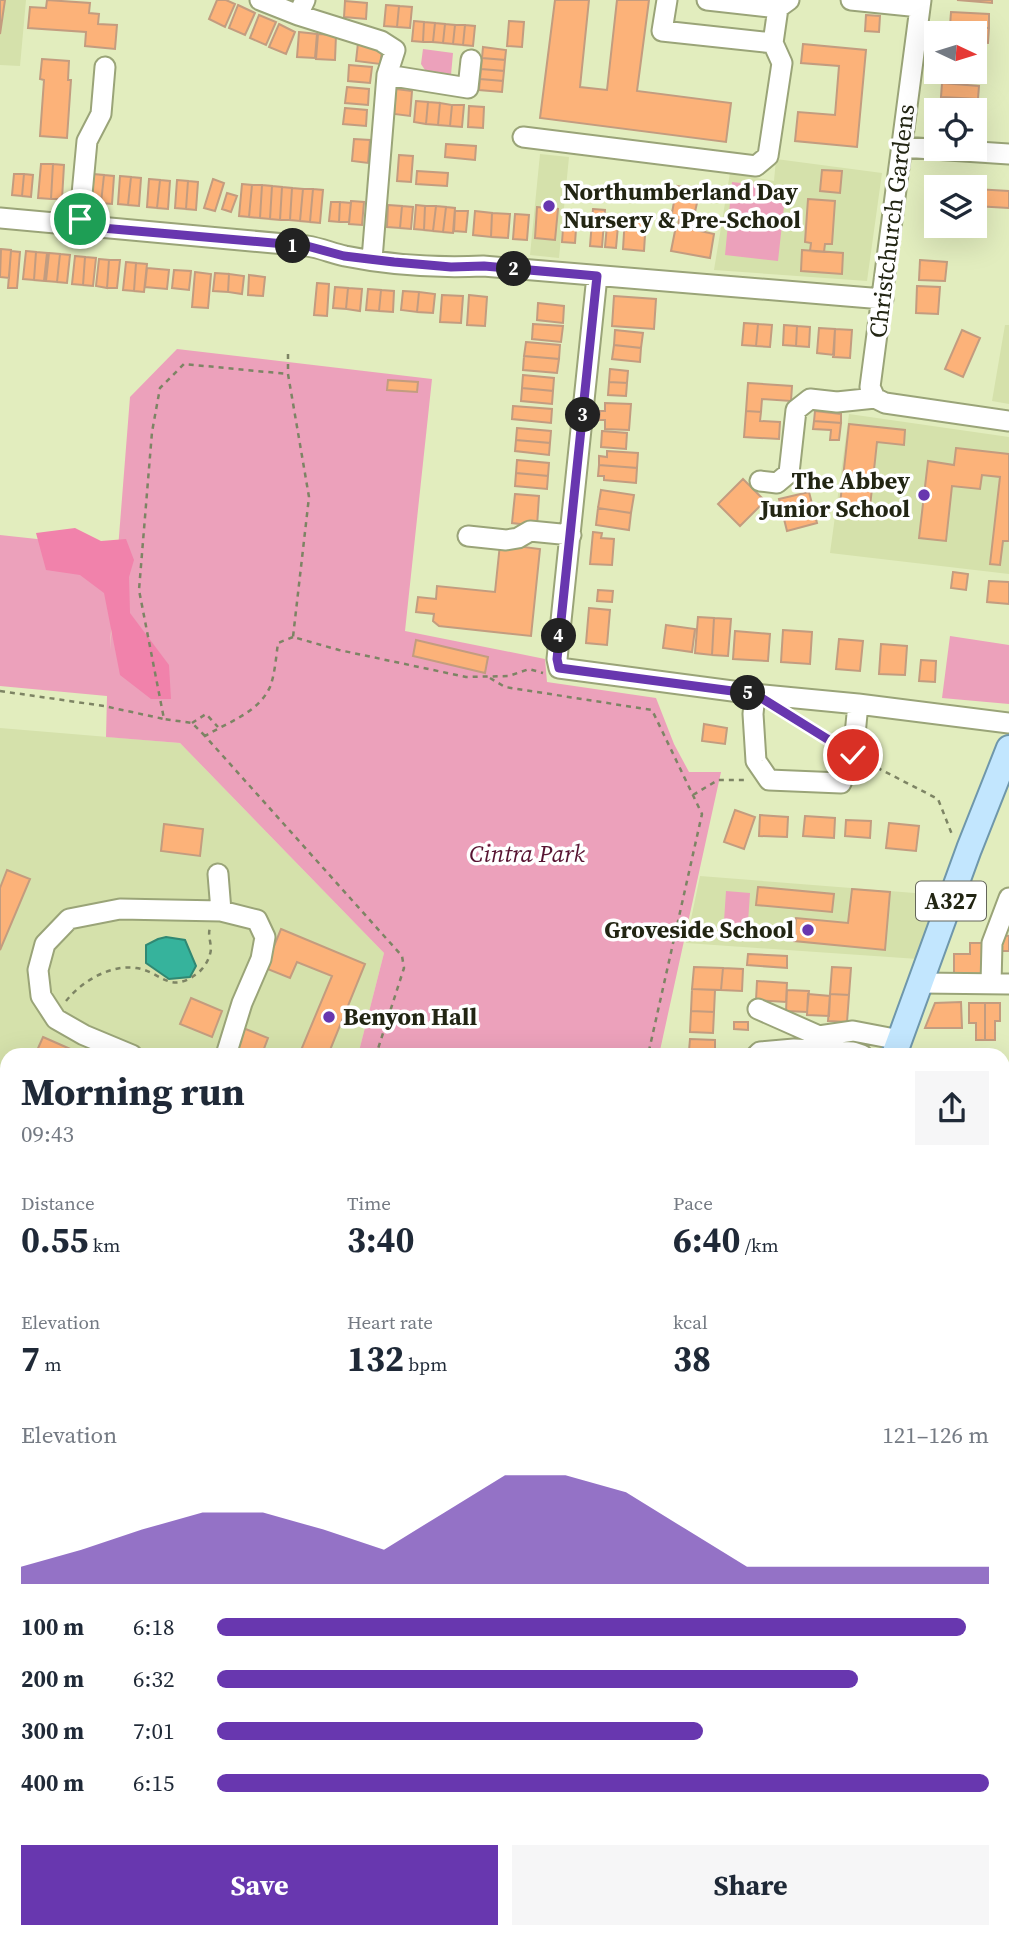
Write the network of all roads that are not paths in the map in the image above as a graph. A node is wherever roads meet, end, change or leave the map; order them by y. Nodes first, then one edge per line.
1 (260, 0) edge
2 (667, 0) edge
3 (707, 0) edge
4 (852, 0) edge
5 (920, 3) edge
6 (783, 4) edge
7 (302, 8) edge
8 (773, 43) junction
9 (471, 60) dead end
10 (106, 67) dead end
11 (387, 75) junction
12 (523, 137) dead end
13 (902, 147) junction
14 (1009, 154) edge
15 (0, 218) edge
16 (79, 226) junction
17 (373, 260) junction
18 (597, 276) junction
19 (883, 299) junction
20 (875, 398) junction
21 (1009, 421) edge
22 (760, 481) dead end
23 (571, 535) junction
24 (468, 536) dead end
25 (755, 694) junction
26 (858, 704) junction
27 (1009, 723) edge
28 (1009, 748) edge
29 (218, 874) dead end
30 (1009, 898) edge
31 (218, 911) junction
32 (921, 983) junction
33 (1000, 984) edge
34 (758, 1009) dead end
35 (897, 1047) edge
36 (115, 1048) edge
37 (228, 1048) edge

1 - 7 street
2 - 8 street
3 - 6 street
4 - 5 street
5 - 13 street, Christchurch Gardens
6 - 8 street
7 - 11 street
8 - 12 street
9 - 11 street
10 - 16 street
11 - 17 street
13 - 14 street
13 - 19 street, Christchurch Gardens
15 - 16 street
16 - 17 street
17 - 18 street
18 - 19 street
18 - 23 street
19 - 20 street, Christchurch Gardens
20 - 21 street
20 - 22 street
23 - 24 street
23 - 25 street
25 - 26 street
25 - 26 street
26 - 27 street
28 - 32 main road, A327
29 - 31 street
30 - 33 street
31 - 36 street
31 - 37 street
32 - 33 street
32 - 35 main road, A327
34 - 35 street

